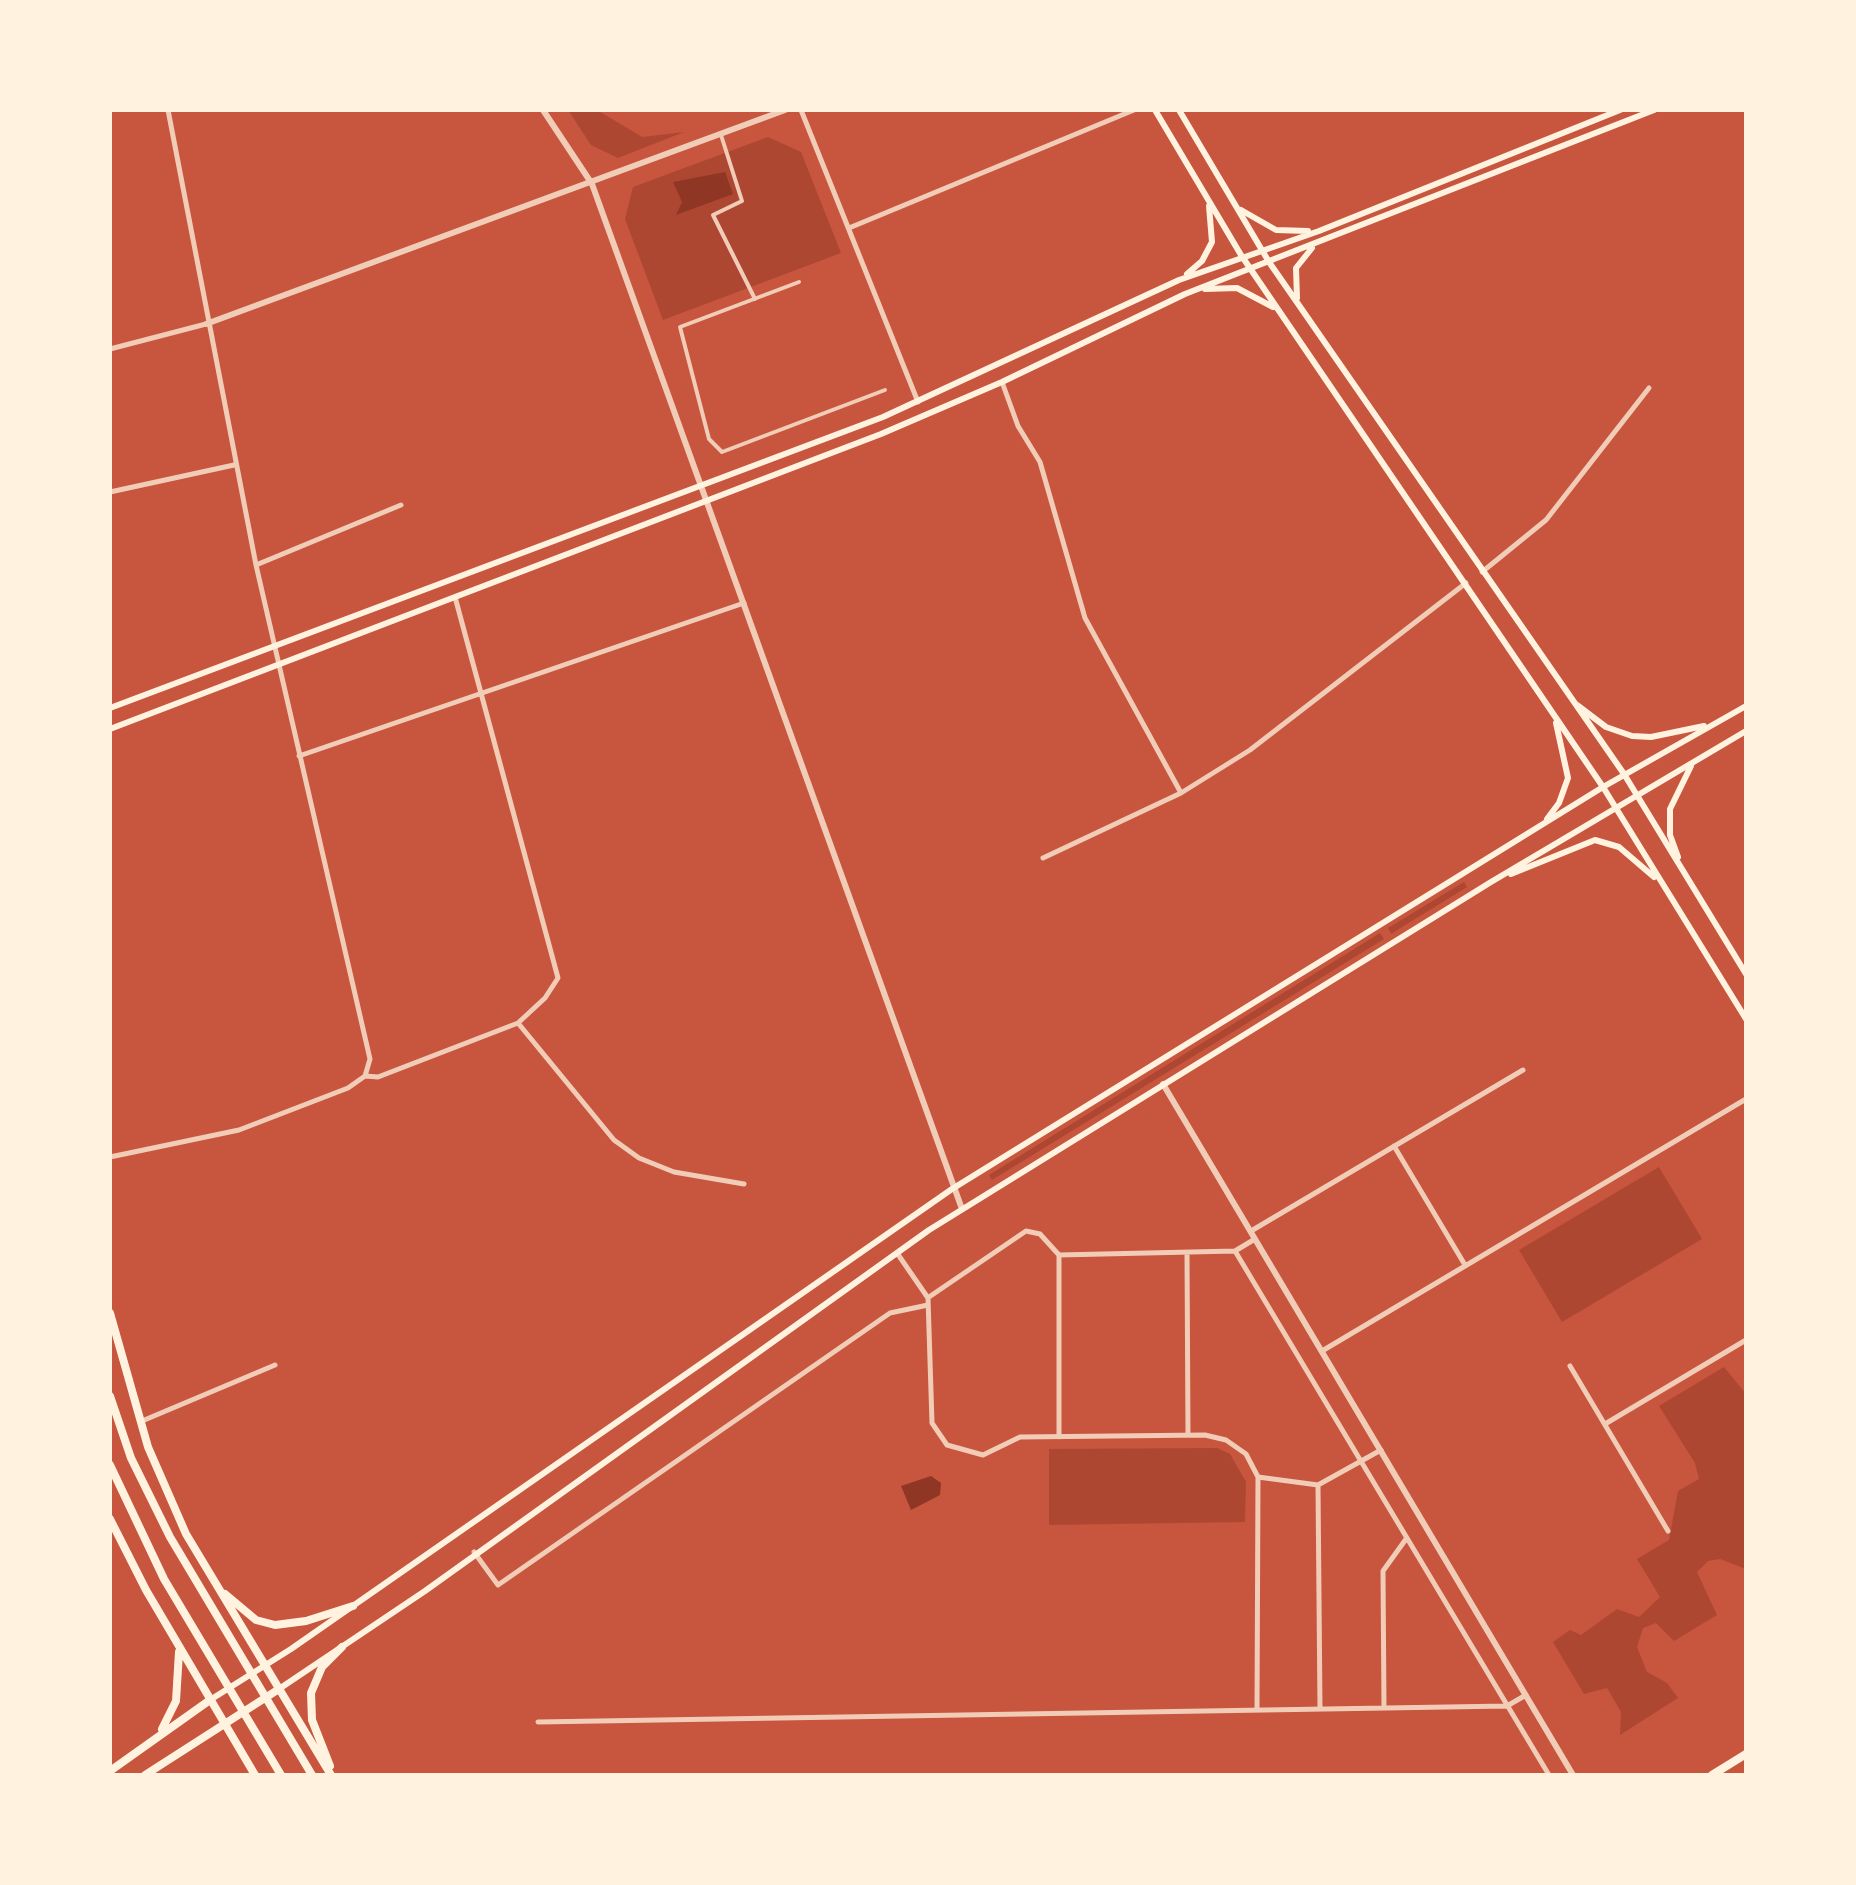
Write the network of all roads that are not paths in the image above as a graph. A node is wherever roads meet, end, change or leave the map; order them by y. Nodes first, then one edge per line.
1 (168, 110) edge
2 (543, 110) edge
3 (785, 110) edge
4 (801, 110) edge
5 (1134, 110) edge
6 (1155, 110) edge
7 (1179, 110) edge
8 (1620, 110) edge
9 (1654, 110) edge
10 (720, 135) junction
11 (592, 184) junction
12 (1206, 196) junction
13 (1230, 198) junction
14 (848, 228) junction
15 (1319, 230) junction
16 (1323, 242) junction
17 (1261, 248) junction
18 (1240, 254) junction
19 (1269, 262) junction
20 (1250, 269) junction
21 (1179, 280) junction
22 (799, 282) dead end
23 (1185, 294) junction
24 (755, 299) junction
25 (1301, 309) junction
26 (1278, 311) junction
27 (206, 324) junction
28 (110, 349) edge
29 (1002, 382) junction
30 (1649, 388) dead end
31 (885, 390) dead end
32 (918, 402) junction
33 (235, 465) junction
34 (702, 484) junction
35 (110, 492) edge
36 (707, 500) junction
37 (401, 505) dead end
38 (256, 565) junction
39 (1482, 572) junction
40 (1466, 583) junction
41 (455, 597) junction
42 (744, 602) junction
43 (274, 645) junction
44 (278, 664) junction
45 (482, 690) junction
46 (1568, 698) junction
47 (1746, 706) edge
48 (110, 708) edge
49 (1553, 714) junction
50 (1710, 725) junction
51 (110, 729) edge
52 (1746, 730) edge
53 (299, 756) junction
54 (1698, 758) junction
55 (1624, 774) junction
56 (1603, 786) junction
57 (1181, 793) junction
58 (1638, 795) junction
59 (1616, 808) junction
60 (1543, 824) junction
61 (1043, 858) dead end
62 (1686, 876) junction
63 (1491, 882) junction
64 (1667, 890) junction
65 (1746, 974) edge
66 (1746, 1019) edge
67 (518, 1023) junction
68 (1522, 1070) dead end
69 (364, 1076) junction
70 (1163, 1084) junction
71 (1746, 1098) edge
72 (1394, 1146) junction
73 (110, 1156) edge
74 (744, 1184) dead end
75 (952, 1189) junction
76 (962, 1209) junction
77 (1253, 1235) junction
78 (1235, 1251) junction
79 (896, 1252) junction
80 (1187, 1252) junction
81 (1059, 1255) junction
82 (1465, 1266) junction
83 (928, 1301) junction
84 (110, 1313) edge
85 (1746, 1340) edge
86 (1322, 1351) junction
87 (276, 1365) dead end
88 (1570, 1366) dead end
89 (110, 1396) edge
90 (140, 1422) junction
91 (1605, 1424) junction
92 (1188, 1436) junction
93 (1059, 1437) junction
94 (1381, 1450) junction
95 (1361, 1462) junction
96 (110, 1464) edge
97 (1258, 1478) junction
98 (1318, 1484) junction
99 (110, 1519) edge
100 (1668, 1531) dead end
101 (1407, 1538) junction
102 (474, 1552) junction
103 (205, 1567) junction
104 (352, 1606) junction
105 (342, 1646) junction
106 (179, 1648) junction
107 (265, 1666) junction
108 (279, 1689) junction
109 (1526, 1695) junction
110 (210, 1700) junction
111 (1507, 1706) junction
112 (1384, 1708) junction
113 (1320, 1709) junction
114 (1257, 1710) junction
115 (224, 1722) junction
116 (538, 1722) dead end
117 (158, 1735) junction
118 (1746, 1754) edge
119 (110, 1771) edge
120 (1574, 1772) edge
121 (146, 1775) edge
122 (255, 1775) edge
123 (281, 1775) edge
124 (312, 1775) edge
125 (332, 1775) edge
126 (1549, 1775) edge
127 (1712, 1775) edge

1 - 27 street
2 - 11 street
3 - 10 street
4 - 14 street
5 - 14 street
6 - 12 main road
7 - 13 main road
8 - 15 main road
9 - 16 main road
10 - 11 street
10 - 24 street
11 - 27 street
11 - 34 street
12 - 18 main road
12 - 21 main road
13 - 15 main road
13 - 17 main road
14 - 32 street
15 - 17 main road
16 - 19 main road
16 - 25 main road
17 - 18 main road
17 - 19 main road
18 - 20 main road
18 - 21 main road
19 - 20 main road
19 - 25 main road
20 - 23 main road
20 - 26 main road
21 - 32 main road
22 - 24 street
23 - 26 main road
23 - 29 main road
24 - 31 street
25 - 39 main road
26 - 40 main road
27 - 28 street
27 - 33 street
29 - 36 main road
29 - 57 street
30 - 39 street
32 - 34 main road
33 - 35 street
33 - 38 street
34 - 36 street
34 - 43 main road
36 - 41 main road
36 - 42 street
37 - 38 street
38 - 43 street
39 - 46 main road
40 - 49 main road
40 - 57 street
41 - 44 main road
41 - 45 street
42 - 45 street
42 - 75 street
43 - 44 street
43 - 48 main road
44 - 51 main road
44 - 53 street
45 - 53 street
45 - 67 street
46 - 50 main road
46 - 55 main road
47 - 50 main road
49 - 56 main road
49 - 60 main road
50 - 55 main road
52 - 54 main road
53 - 69 street
54 - 58 main road
54 - 62 main road
55 - 56 main road
55 - 58 main road
56 - 59 main road
56 - 60 main road
57 - 61 street
58 - 59 main road
58 - 62 main road
59 - 63 main road
59 - 64 main road
60 - 75 main road
62 - 65 main road
63 - 64 main road
63 - 70 main road
64 - 66 main road
67 - 69 street
67 - 74 street
68 - 72 street
69 - 73 street
70 - 76 main road
70 - 77 street
71 - 82 street
72 - 77 street
72 - 82 street
75 - 76 street
75 - 104 main road
76 - 79 main road
77 - 78 street
77 - 86 street
78 - 80 street
78 - 95 street
79 - 83 street
79 - 102 main road
80 - 81 street
80 - 92 street
81 - 83 street
81 - 93 street
82 - 86 street
83 - 93 street
83 - 102 street
84 - 90 main road
85 - 91 street
86 - 94 street
87 - 90 street
88 - 91 street
89 - 124 main road
90 - 103 main road
91 - 100 street
92 - 93 street
92 - 97 street
94 - 95 street
94 - 109 street
95 - 98 street
95 - 101 street
96 - 123 main road
97 - 98 street
97 - 114 street
98 - 113 street
99 - 106 main road
101 - 111 street
101 - 112 street
102 - 105 main road
103 - 104 main road
103 - 107 main road
104 - 107 main road
105 - 108 main road
105 - 125 main road
106 - 110 main road
106 - 117 main road
107 - 108 main road
107 - 110 main road
108 - 115 main road
108 - 125 main road
109 - 111 street
109 - 120 street
110 - 115 main road
110 - 117 main road
111 - 112 street
111 - 126 street
112 - 113 street
113 - 114 street
114 - 116 street
115 - 121 main road
115 - 122 main road
117 - 119 main road
118 - 127 main road

